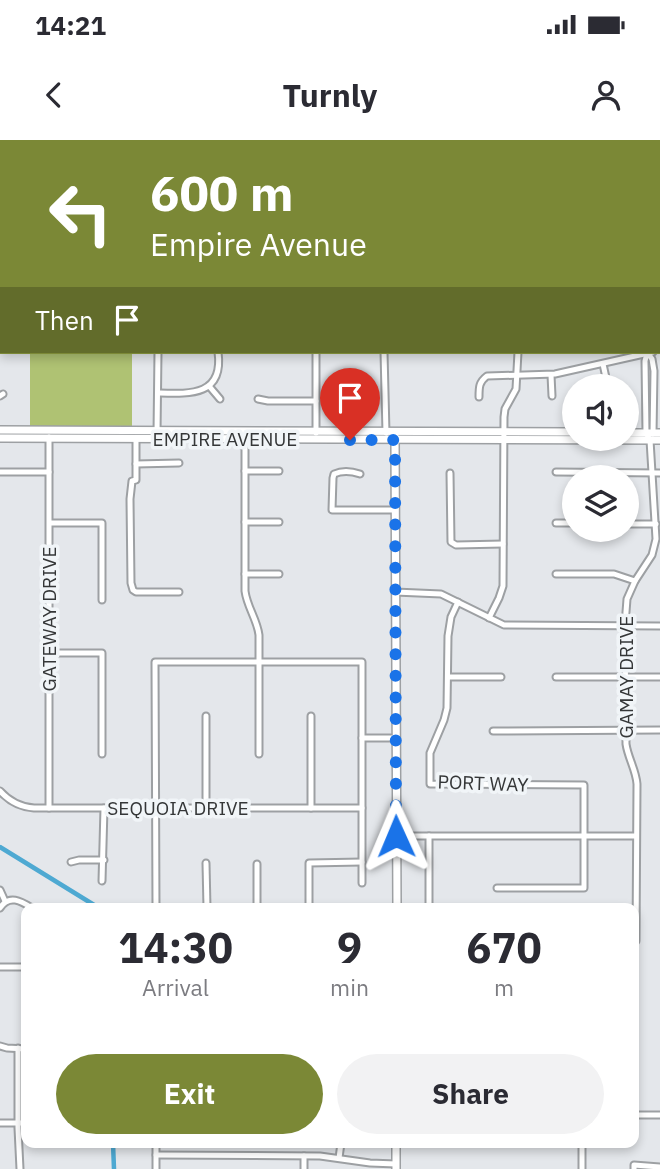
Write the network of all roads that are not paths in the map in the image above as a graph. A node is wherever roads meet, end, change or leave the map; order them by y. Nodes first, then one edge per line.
1 (158, 354) edge
2 (218, 354) edge
3 (316, 354) edge
4 (384, 354) edge
5 (518, 354) edge
6 (641, 354) edge
7 (650, 354) edge
8 (603, 364) junction
9 (605, 374) edge
10 (518, 375) junction
11 (551, 375) junction
12 (209, 386) junction
13 (158, 393) junction
14 (552, 396) dead end
15 (479, 397) dead end
16 (220, 399) dead end
17 (258, 399) dead end
18 (316, 401) junction
19 (0, 430) edge
20 (562, 433) edge
21 (652, 434) edge
22 (50, 435) junction
23 (157, 435) junction
24 (245, 435) junction
25 (316, 436) junction
26 (386, 436) junction
27 (395, 436) junction
28 (503, 436) junction
29 (0, 438) edge
30 (136, 439) junction
31 (660, 440) edge
32 (179, 463) dead end
33 (136, 464) junction
34 (245, 471) junction
35 (279, 471) dead end
36 (0, 472) edge
37 (49, 472) junction
38 (556, 472) dead end
39 (450, 473) dead end
40 (652, 473) junction
41 (660, 473) edge
42 (360, 474) dead end
43 (395, 510) junction
44 (245, 522) junction
45 (279, 522) dead end
46 (50, 523) junction
47 (556, 523) dead end
48 (562, 523) edge
49 (639, 523) edge
50 (656, 524) junction
51 (503, 544) junction
52 (245, 574) junction
53 (279, 574) dead end
54 (556, 574) dead end
55 (635, 581) junction
56 (179, 592) dead end
57 (395, 592) junction
58 (102, 600) dead end
59 (458, 602) junction
60 (489, 618) junction
61 (625, 625) junction
62 (660, 626) edge
63 (50, 653) junction
64 (259, 662) junction
65 (448, 677) junction
66 (501, 677) dead end
67 (556, 677) dead end
68 (625, 677) junction
69 (660, 677) edge
70 (206, 716) dead end
71 (311, 716) dead end
72 (625, 730) junction
73 (660, 730) edge
74 (493, 731) dead end
75 (362, 738) junction
76 (395, 738) junction
77 (102, 754) dead end
78 (258, 754) dead end
79 (0, 791) edge
80 (49, 808) junction
81 (104, 808) junction
82 (155, 808) junction
83 (206, 808) junction
84 (311, 808) junction
85 (362, 808) junction
86 (396, 836) junction
87 (429, 836) junction
88 (584, 836) junction
89 (636, 836) junction
90 (104, 860) junction
91 (71, 862) dead end
92 (362, 862) junction
93 (206, 863) dead end
94 (257, 863) dead end
95 (102, 881) dead end
96 (362, 883) dead end
97 (497, 888) dead end
98 (0, 890) edge
99 (5, 901) junction
100 (22, 903) edge
101 (156, 903) edge
102 (206, 903) edge
103 (257, 903) edge
104 (309, 903) edge
105 (397, 903) edge
106 (429, 903) edge
107 (636, 903) edge
108 (0, 908) edge
109 (0, 967) edge
110 (21, 967) edge
111 (0, 1046) edge
112 (18, 1048) junction
113 (21, 1048) edge
114 (639, 1115) edge
115 (660, 1115) edge
116 (0, 1123) edge
117 (18, 1123) junction
118 (156, 1148) edge
119 (340, 1148) edge
120 (396, 1148) edge
121 (582, 1148) edge
122 (156, 1155) junction
123 (304, 1156) junction
124 (339, 1158) junction
125 (396, 1166) edge
126 (660, 1167) edge
127 (20, 1169) edge
128 (156, 1169) edge
129 (303, 1169) edge
130 (582, 1169) edge
131 (634, 1169) edge

1 - 13 street
2 - 12 street
3 - 18 street
4 - 26 street
5 - 10 street
6 - 8 street
7 - 21 street, GAMAY DRIVE
8 - 9 street
8 - 11 street
10 - 11 street
10 - 15 street
10 - 28 street
11 - 14 street
12 - 13 street
12 - 16 street
13 - 23 street
17 - 18 street
18 - 25 street
19 - 22 main road, EMPIRE AVENUE
20 - 28 main road, EMPIRE AVENUE
21 - 28 main road, EMPIRE AVENUE
21 - 31 main road, EMPIRE AVENUE
21 - 40 street, GAMAY DRIVE
22 - 23 main road, EMPIRE AVENUE
22 - 29 main road, EMPIRE AVENUE
22 - 30 main road, EMPIRE AVENUE
22 - 37 street, GATEWAY DRIVE
23 - 24 main road, EMPIRE AVENUE
23 - 30 main road, EMPIRE AVENUE
24 - 25 main road, EMPIRE AVENUE
24 - 34 street
25 - 26 main road, EMPIRE AVENUE
26 - 27 main road, EMPIRE AVENUE
27 - 28 main road, EMPIRE AVENUE
27 - 43 main road
28 - 51 street
30 - 33 street
32 - 33 street
33 - 56 street
34 - 35 street
34 - 44 street
36 - 37 street
37 - 46 street, GATEWAY DRIVE
38 - 40 street
39 - 51 street
40 - 41 street
40 - 50 street, GAMAY DRIVE
42 - 43 street
43 - 57 main road
44 - 45 street
44 - 52 street
46 - 58 street
46 - 63 street, GATEWAY DRIVE
47 - 48 street
49 - 50 street
50 - 55 street, GAMAY DRIVE
51 - 60 street
52 - 53 street
52 - 64 street
54 - 55 street
55 - 61 street, GAMAY DRIVE
57 - 59 street
57 - 76 main road
59 - 60 street
59 - 65 street, PORT WAY
60 - 61 street
61 - 62 street
61 - 68 street, GAMAY DRIVE
63 - 77 street
63 - 80 street, GATEWAY DRIVE
64 - 75 street
64 - 78 street
64 - 82 street
65 - 66 street
65 - 88 street, PORT WAY
67 - 68 street
68 - 69 street
68 - 72 street, GAMAY DRIVE
70 - 83 street
71 - 84 street
72 - 73 street
72 - 74 street
72 - 89 street, GAMAY DRIVE
75 - 76 street
75 - 85 street
76 - 86 main road
79 - 80 street, SEQUOIA DRIVE
80 - 81 street, SEQUOIA DRIVE
81 - 82 street, SEQUOIA DRIVE
81 - 90 street
82 - 83 street, SEQUOIA DRIVE
82 - 101 street
83 - 84 street, SEQUOIA DRIVE
84 - 85 street, SEQUOIA DRIVE
85 - 92 street
86 - 87 street
86 - 105 main road
87 - 88 street
87 - 106 street
88 - 89 street
88 - 97 street
89 - 107 street, GAMAY DRIVE
90 - 91 street
90 - 95 street
92 - 96 street
92 - 104 street
93 - 102 street
94 - 103 street
98 - 99 street
99 - 100 street
99 - 108 street
109 - 110 street
111 - 112 street
112 - 113 street
112 - 117 street
114 - 115 street
116 - 117 street
117 - 127 street
118 - 122 street
119 - 124 street
120 - 125 main road
121 - 130 street
122 - 123 street
122 - 128 street
123 - 124 street
123 - 129 street
124 - 125 street
126 - 131 street

